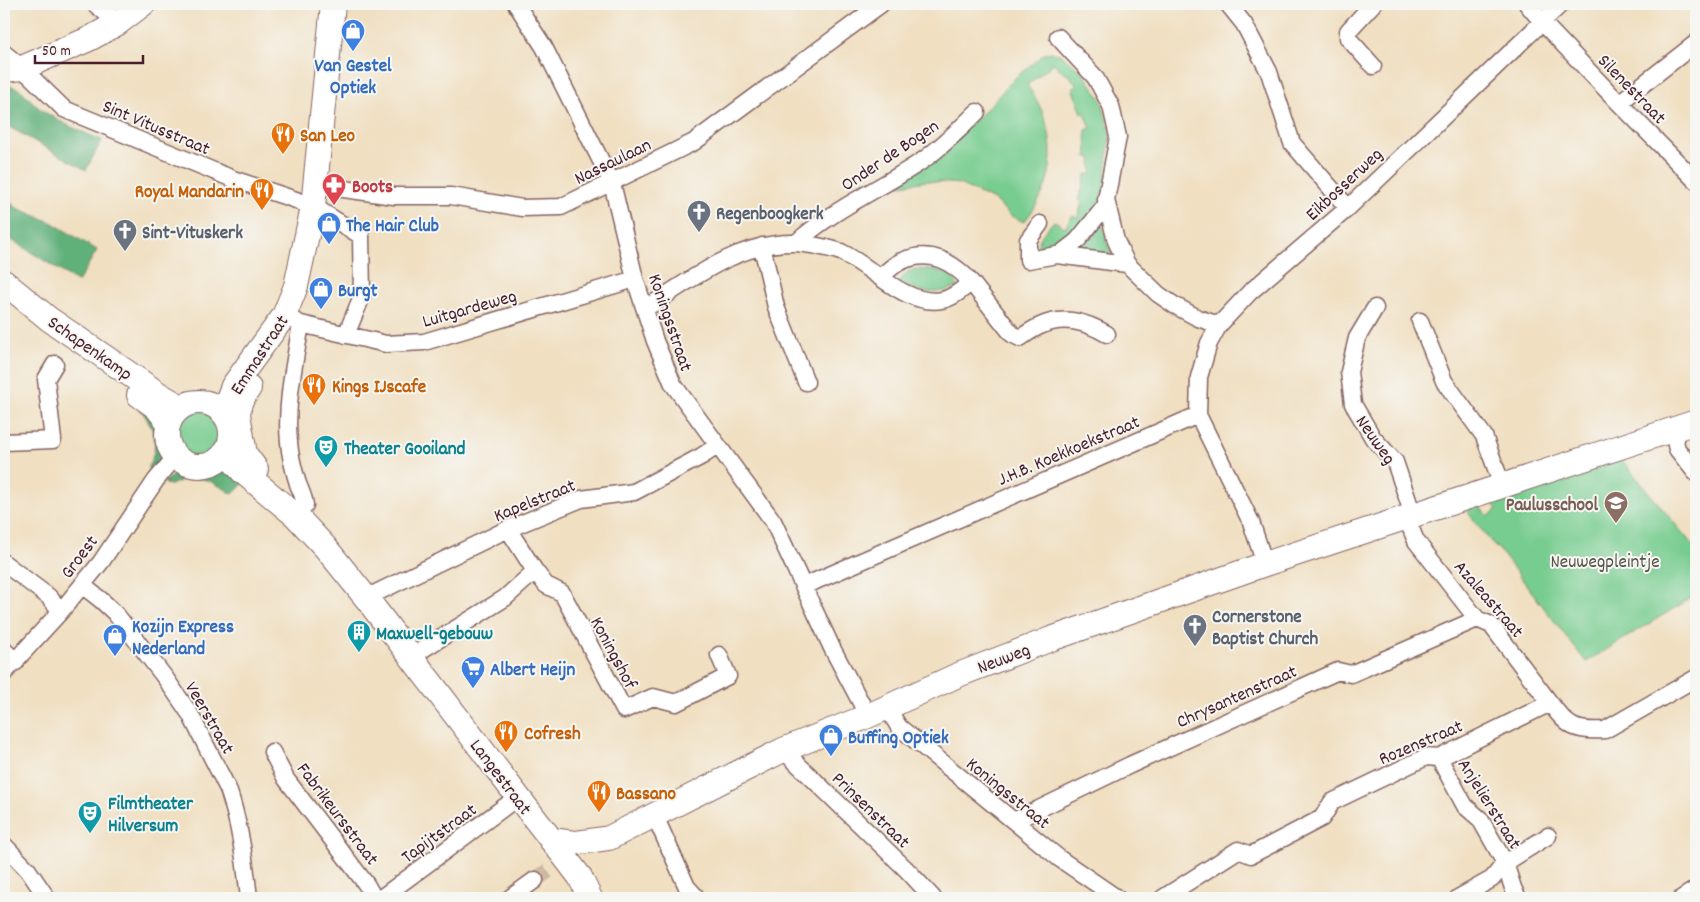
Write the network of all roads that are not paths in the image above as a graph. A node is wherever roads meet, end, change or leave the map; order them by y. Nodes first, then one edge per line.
1 (95, 4) edge
2 (143, 4) edge
3 (333, 4) edge
4 (516, 4) edge
5 (881, 4) edge
6 (1228, 4) edge
7 (1373, 4) edge
8 (1527, 4) edge
9 (1561, 4) edge
10 (1542, 22) junction
11 (118, 23) junction
12 (1058, 37) dead end
13 (1696, 43) edge
14 (4, 53) edge
15 (1373, 66) dead end
16 (13, 69) edge
17 (1619, 103) junction
18 (977, 112) dead end
19 (1696, 181) edge
20 (612, 183) junction
21 (314, 196) junction
22 (1107, 204) junction
23 (1348, 208) junction
24 (1040, 224) dead end
25 (796, 243) junction
26 (762, 246) junction
27 (1058, 255) junction
28 (1126, 264) junction
29 (880, 277) junction
30 (635, 279) junction
31 (4, 282) edge
32 (971, 282) junction
33 (4, 298) edge
34 (1375, 308) dead end
35 (645, 309) junction
36 (293, 320) junction
37 (1420, 321) dead end
38 (1219, 325) junction
39 (1107, 334) dead end
40 (354, 337) junction
41 (55, 364) dead end
42 (806, 382) dead end
43 (224, 412) junction
44 (175, 415) junction
45 (1198, 415) junction
46 (1696, 422) edge
47 (1670, 431) junction
48 (4, 442) edge
49 (718, 446) junction
50 (228, 449) junction
51 (176, 456) junction
52 (1696, 473) edge
53 (1502, 485) junction
54 (296, 516) junction
55 (1408, 516) junction
56 (508, 529) junction
57 (4, 563) edge
58 (1265, 564) junction
59 (535, 571) junction
60 (82, 585) junction
61 (804, 586) junction
62 (367, 599) junction
63 (61, 611) junction
64 (1477, 619) junction
65 (4, 650) edge
66 (720, 655) dead end
67 (412, 656) junction
68 (10, 667) edge
69 (1696, 678) edge
70 (1550, 703) junction
71 (875, 713) junction
72 (783, 750) junction
73 (272, 752) dead end
74 (1439, 758) junction
75 (514, 800) junction
76 (654, 814) junction
77 (1014, 820) junction
78 (1548, 836) dead end
79 (608, 838) junction
80 (551, 840) junction
81 (4, 845) edge
82 (1505, 863) junction
83 (580, 877) junction
84 (535, 880) tunnel mouth
85 (1696, 889) edge
86 (1109, 897) edge
87 (47, 898) edge
88 (249, 898) edge
89 (374, 898) edge
90 (381, 898) edge
91 (510, 898) edge
92 (590, 898) edge
93 (697, 898) edge
94 (933, 898) edge
95 (1163, 898) edge
96 (1458, 898) edge
97 (1518, 898) edge
98 (1682, 898) edge

1 - 11 street
2 - 11 main road
3 - 21 main road, Emmastraat
4 - 20 street, Koningsstraat
5 - 20 street, Nassaulaan
6 - 23 street
7 - 15 street
8 - 10 street, Silenestraat
9 - 10 street, Eikbosserweg
10 - 17 street, Silenestraat
10 - 23 street, Eikbosserweg
11 - 16 main road
12 - 22 street
13 - 17 street
14 - 16 street, Sint Vitusstraat
16 - 21 street, Sint Vitusstraat
17 - 19 street, Silenestraat
18 - 25 street, Onder de Bogen
20 - 21 street, Nassaulaan
20 - 30 street, Koningsstraat
21 - 36 main road, Emmastraat
21 - 40 street
22 - 27 street
22 - 28 street
23 - 38 street, Eikbosserweg
24 - 27 street
25 - 26 street
25 - 29 street
26 - 35 street
26 - 42 street
27 - 28 street
28 - 38 street
29 - 32 street
29 - 32 street
30 - 35 street, Koningsstraat
30 - 40 street, Luitgardeweg
31 - 44 main road, Schapenkamp
32 - 39 street
33 - 44 main road, Schapenkamp
34 - 55 street, Neuweg
35 - 49 street, Koningsstraat
36 - 40 street, Luitgardeweg
36 - 43 main road, Emmastraat
36 - 54 street, Emmastraat
36 - 54 main road
37 - 53 street
38 - 45 street, Eikbosserweg
41 - 48 street
43 - 44 main road
43 - 50 main road
44 - 51 main road
45 - 58 street
45 - 61 street, J.H.B. Koekkoekstraat
46 - 47 main road, Neuweg
47 - 52 street
47 - 53 main road, Neuweg
49 - 56 street, Kapelstraat
49 - 61 street, Koningsstraat
50 - 51 main road
50 - 54 main road, Langestraat
51 - 60 street, Groest
53 - 55 main road, Neuweg
54 - 62 main road, Langestraat
55 - 58 main road, Neuweg
55 - 64 street, Azaleastraat
56 - 59 street, Koningshof
56 - 62 street, Kapelstraat
57 - 63 street
58 - 71 main road, Neuweg
59 - 66 street, Koningshof
59 - 67 street
60 - 63 street, Groest
60 - 88 street, Veerstraat
61 - 71 street, Koningsstraat
62 - 67 main road, Langestraat
63 - 68 street, Groest
64 - 70 street, Azaleastraat
64 - 77 street, Chrysantenstraat
65 - 68 street
67 - 75 main road, Langestraat
69 - 70 street
70 - 74 street, Rozenstraat
71 - 72 main road, Neuweg
71 - 77 street, Koningsstraat
72 - 76 main road, Neuweg
72 - 94 street, Prinsenstraat
73 - 89 street, Fabrikeursstraat
74 - 82 street, Anjelierstraat
74 - 95 street, Rozenstraat
75 - 80 main road, Langestraat
75 - 90 street, Tapijtstraat
76 - 79 main road, Neuweg
76 - 93 street
77 - 86 street, Koningsstraat
78 - 82 street
79 - 80 main road, Neuweg
79 - 83 main road, Neuweg
80 - 83 main road, Langestraat
81 - 87 street
82 - 96 street
82 - 97 street, Anjelierstraat
83 - 92 main road, Langestraat
84 - 91 street
85 - 98 street

